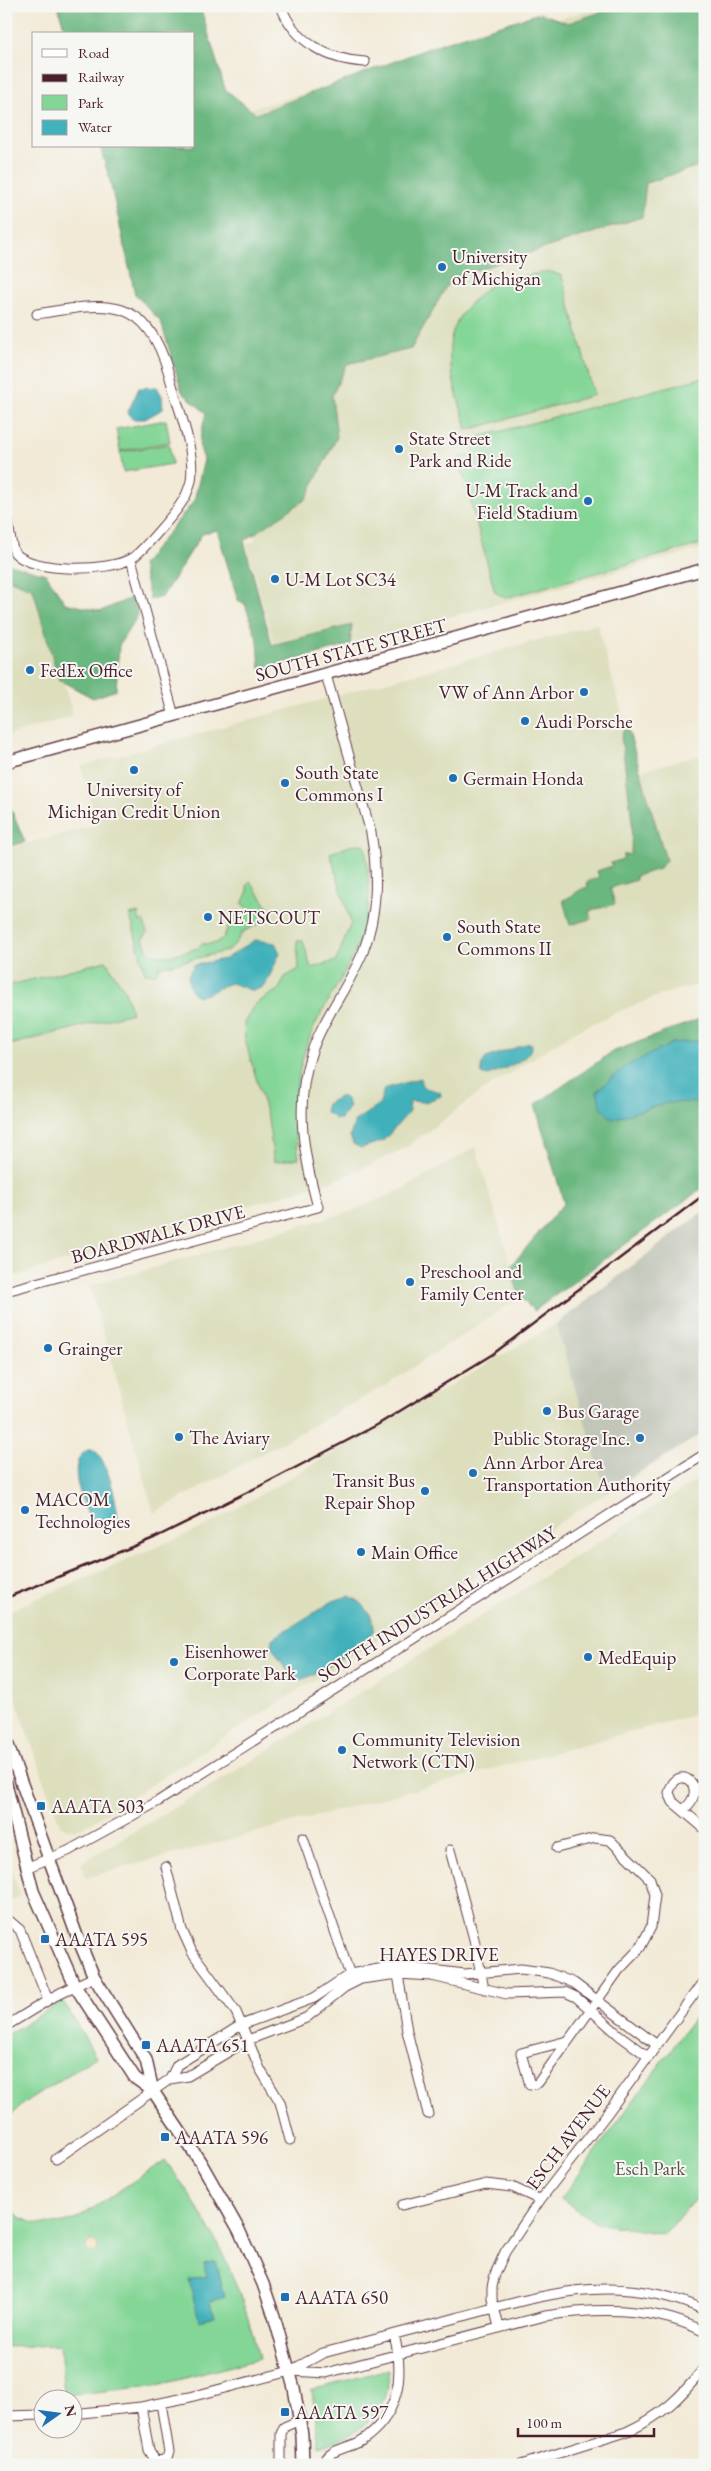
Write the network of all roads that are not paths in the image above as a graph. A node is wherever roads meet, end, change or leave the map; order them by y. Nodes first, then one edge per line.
1 (280, 6) edge
2 (365, 62) dead end
3 (37, 314) dead end
4 (6, 508) edge
5 (131, 559) junction
6 (705, 570) edge
7 (326, 675) junction
8 (174, 716) junction
9 (6, 762) edge
10 (6, 1291) edge
11 (705, 1454) edge
12 (6, 1740) edge
13 (6, 1784) edge
14 (684, 1809) dead end
15 (705, 1829) edge
16 (303, 1838) dead end
17 (557, 1848) dead end
18 (450, 1850) dead end
19 (48, 1859) junction
20 (166, 1866) dead end
21 (28, 1867) junction
22 (6, 1918) edge
23 (397, 1970) junction
24 (482, 1974) junction
25 (94, 1977) junction
26 (351, 1979) junction
27 (705, 1979) edge
28 (75, 1986) junction
29 (484, 1989) junction
30 (48, 2000) junction
31 (596, 2000) junction
32 (589, 2009) junction
33 (241, 2025) junction
34 (6, 2026) edge
35 (248, 2040) junction
36 (567, 2041) junction
37 (657, 2045) junction
38 (649, 2056) junction
39 (170, 2079) junction
40 (153, 2091) junction
41 (428, 2114) dead end
42 (290, 2140) dead end
43 (56, 2159) dead end
44 (540, 2200) junction
45 (402, 2205) dead end
46 (494, 2308) junction
47 (705, 2310) edge
48 (499, 2327) junction
49 (705, 2332) edge
50 (394, 2335) junction
51 (399, 2354) junction
52 (705, 2367) edge
53 (290, 2371) junction
54 (161, 2403) junction
55 (141, 2407) junction
56 (82, 2413) edge
57 (32, 2415) edge
58 (6, 2416) edge
59 (300, 2420) junction
60 (324, 2463) edge
61 (281, 2465) edge
62 (303, 2465) edge
63 (521, 2465) edge

1 - 2 street
3 - 5 street
4 - 5 street
5 - 8 street
6 - 7 main road, SOUTH STATE STREET
7 - 8 main road, SOUTH STATE STREET
7 - 10 street, BOARDWALK DRIVE
8 - 9 main road, SOUTH STATE STREET
11 - 19 street, SOUTH INDUSTRIAL HIGHWAY
12 - 19 main road
13 - 21 main road
14 - 15 street
16 - 26 street
17 - 31 street
18 - 24 street
19 - 21 street, SOUTH INDUSTRIAL HIGHWAY
19 - 25 main road
20 - 33 street
21 - 28 main road
22 - 30 street
23 - 24 street, HAYES DRIVE
23 - 26 street, HAYES DRIVE
23 - 29 street, HAYES DRIVE
23 - 41 street
24 - 29 street
24 - 31 street, HAYES DRIVE
25 - 28 street
25 - 40 main road
26 - 33 street, HAYES DRIVE
26 - 35 street, HAYES DRIVE
27 - 37 street, ESCH AVENUE
28 - 30 street
28 - 40 main road
29 - 32 street, HAYES DRIVE
30 - 34 street
31 - 32 street
31 - 37 street, HAYES DRIVE
32 - 36 street
32 - 38 street, HAYES DRIVE
33 - 35 street
33 - 39 street, HAYES DRIVE
35 - 39 street, HAYES DRIVE
35 - 42 street
36 - 36 street
37 - 38 street, ESCH AVENUE
38 - 44 street, ESCH AVENUE
39 - 40 street, HAYES DRIVE
40 - 43 street, HAYES DRIVE
40 - 53 main road
44 - 45 street
44 - 46 street, ESCH AVENUE
46 - 47 street
46 - 48 street, ESCH AVENUE
46 - 50 street
48 - 49 street
48 - 51 street
50 - 51 street
50 - 53 street
51 - 53 street
51 - 60 street
52 - 63 street
53 - 54 street
53 - 59 main road
54 - 55 street
54 - 55 street
55 - 56 street
57 - 58 street
59 - 61 street
59 - 62 main road

